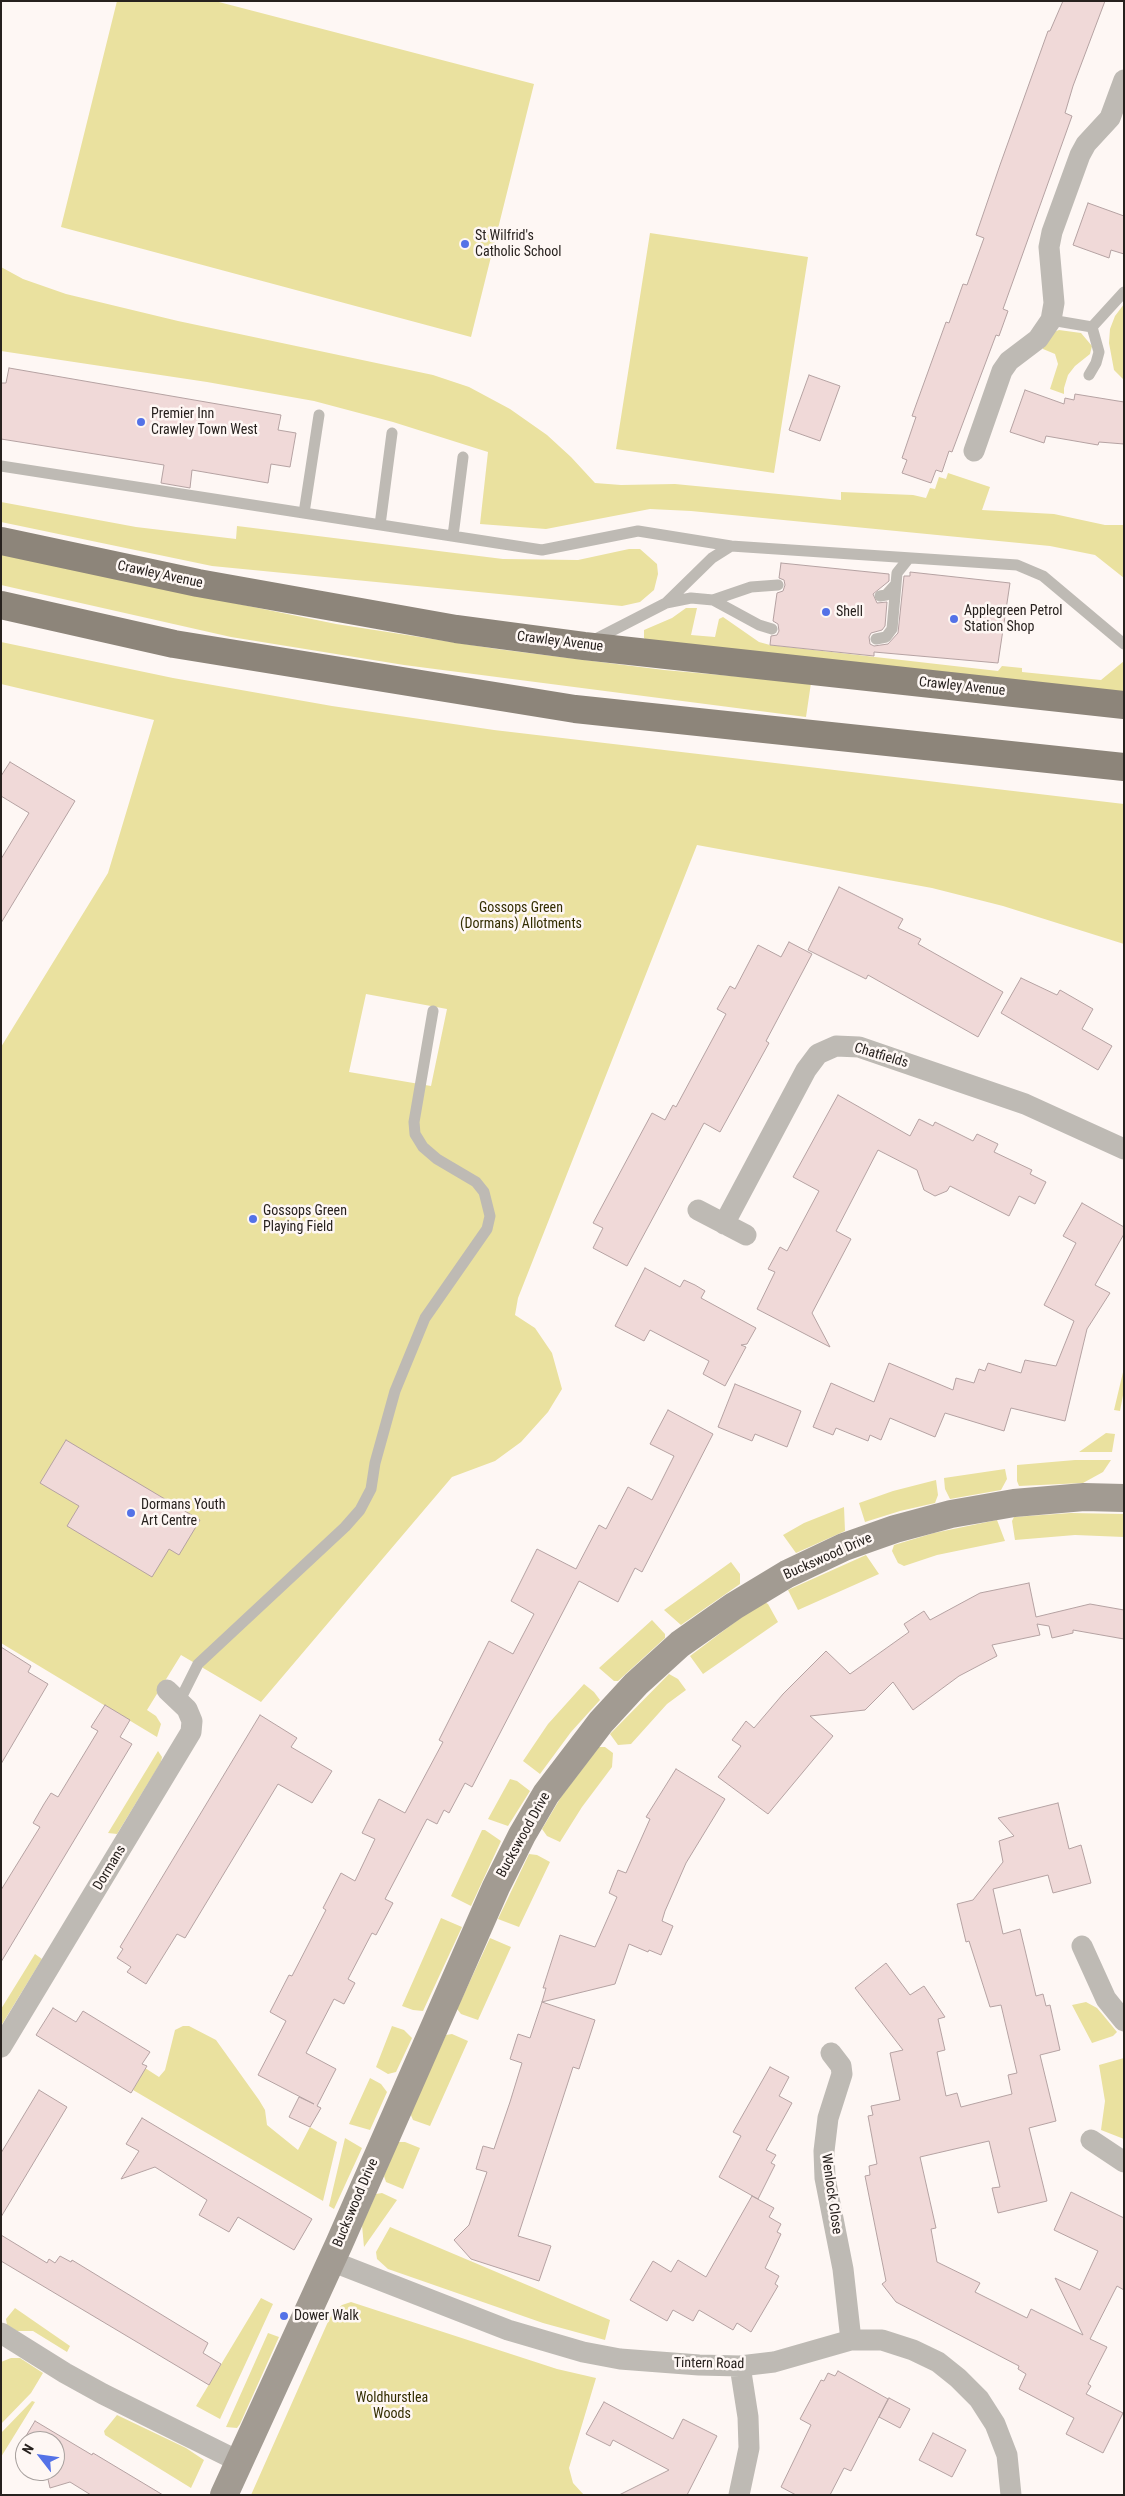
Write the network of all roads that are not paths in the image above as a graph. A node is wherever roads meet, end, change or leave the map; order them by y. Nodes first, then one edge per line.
1 (1124, 80) edge
2 (1124, 292) edge
3 (1051, 320) junction
4 (1092, 327) junction
5 (1089, 375) dead end
6 (319, 415) dead end
7 (392, 433) dead end
8 (974, 451) dead end
9 (463, 457) dead end
10 (1, 466) edge
11 (304, 513) junction
12 (380, 525) junction
13 (454, 536) junction
14 (1, 541) edge
15 (731, 546) junction
16 (909, 558) junction
17 (896, 584) junction
18 (778, 585) dead end
19 (880, 596) dead end
20 (713, 600) junction
21 (666, 603) junction
22 (1, 605) edge
23 (772, 629) dead end
24 (876, 639) dead end
25 (1124, 644) edge
26 (584, 646) junction
27 (1124, 705) edge
28 (1124, 767) edge
29 (433, 1011) dead end
30 (1124, 1149) edge
31 (698, 1210) dead end
32 (724, 1224) junction
33 (746, 1235) dead end
34 (1124, 1492) edge
35 (1124, 1498) edge
36 (174, 1695) joint
37 (1082, 1946) dead end
38 (1124, 2021) edge
39 (1, 2047) edge
40 (831, 2053) dead end
41 (1091, 2140) dead end
42 (1124, 2162) edge
43 (331, 2261) junction
44 (2, 2334) edge
45 (851, 2340) junction
46 (740, 2366) junction
47 (238, 2461) junction
48 (224, 2495) edge
49 (739, 2495) edge
50 (1011, 2495) edge

1 - 3 street
2 - 4 lane
3 - 4 lane
3 - 8 street
4 - 5 lane
6 - 11 lane
7 - 12 lane
9 - 13 lane
10 - 11 lane
11 - 12 lane
12 - 13 lane
13 - 15 lane
14 - 26 main road, Crawley Avenue
15 - 16 lane
15 - 21 lane
16 - 17 lane
16 - 25 lane
17 - 19 lane
17 - 24 lane
18 - 20 lane
20 - 21 lane
20 - 23 lane
21 - 26 lane
22 - 28 main road
26 - 27 main road, Crawley Avenue
29 - 36 lane
30 - 32 street, Chatfields
31 - 32 street
32 - 33 street
34 - 35 street
35 - 43 street, Buckswood Drive
36 - 39 street, Dormans
37 - 38 street
40 - 45 street, Wenlock Close
41 - 42 street
43 - 46 street, Tintern Road
43 - 47 street, Buckswood Drive
44 - 47 street
45 - 46 street, Tintern Road
45 - 50 street, Tintern Road
46 - 49 street
47 - 48 street, Buckswood Drive

